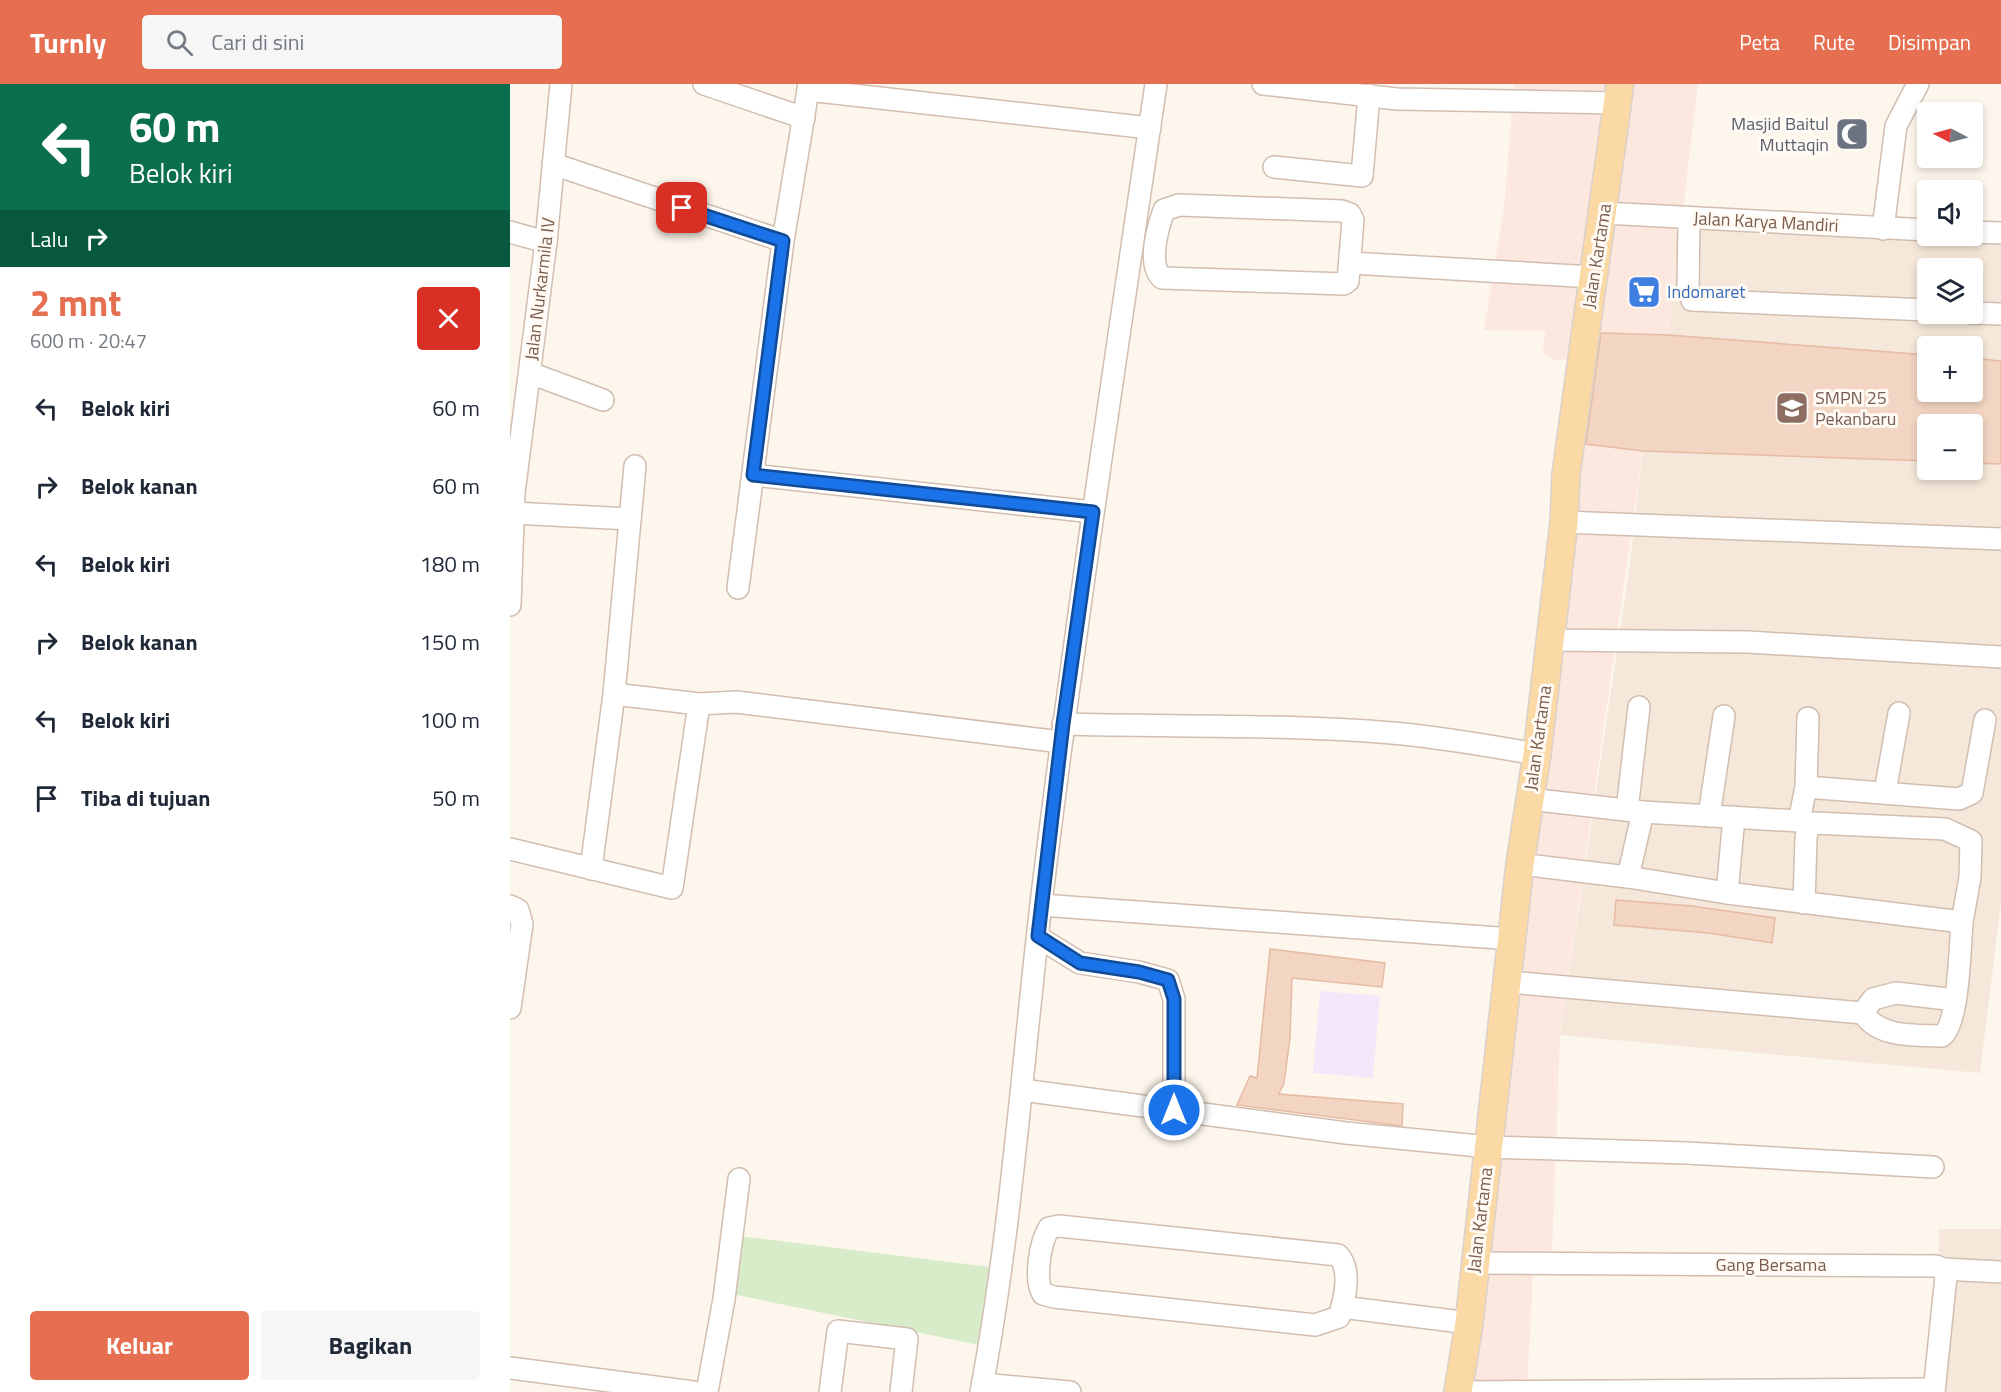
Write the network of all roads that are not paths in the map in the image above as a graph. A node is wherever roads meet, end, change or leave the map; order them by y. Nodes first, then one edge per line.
1 (704, 84) edge
2 (1156, 84) edge
3 (1263, 84) edge
4 (1918, 84) edge
5 (557, 85) edge
6 (809, 87) edge
7 (1619, 94) edge
8 (1369, 96) junction
9 (804, 118) junction
10 (1150, 128) junction
11 (553, 164) junction
12 (1274, 167) dead end
13 (1604, 213) junction
14 (1689, 218) junction
15 (1883, 229) junction
16 (1917, 230) edge
17 (510, 232) edge
18 (1983, 232) edge
19 (2001, 233) edge
20 (783, 241) junction
21 (546, 242) junction
22 (1351, 263) junction
23 (1593, 276) junction
24 (1917, 310) edge
25 (1983, 313) edge
26 (2001, 314) edge
27 (522, 383) edge
28 (603, 400) dead end
29 (635, 466) dead end
30 (753, 475) junction
31 (513, 500) edge
32 (1093, 512) junction
33 (630, 519) junction
34 (1564, 522) junction
35 (2001, 539) edge
36 (738, 588) dead end
37 (510, 605) edge
38 (1550, 640) junction
39 (2001, 657) edge
40 (614, 694) junction
41 (699, 704) junction
42 (1639, 707) dead end
43 (1899, 713) dead end
44 (1724, 716) dead end
45 (1808, 718) dead end
46 (1985, 720) dead end
47 (1062, 733) junction
48 (1537, 754) junction
49 (1806, 787) junction
50 (1886, 792) junction
51 (1529, 799) junction
52 (1635, 811) junction
53 (1709, 816) junction
54 (1734, 818) junction
55 (510, 849) edge
56 (1520, 864) junction
57 (591, 869) junction
58 (1628, 877) junction
59 (1727, 893) junction
60 (1804, 903) junction
61 (1041, 905) junction
62 (510, 906) edge
63 (1962, 922) junction
64 (1038, 936) junction
65 (1512, 939) junction
66 (1508, 982) junction
67 (1955, 1000) junction
68 (510, 1008) edge
69 (1863, 1013) junction
70 (1022, 1090) junction
71 (1174, 1110) junction
72 (1489, 1147) junction
73 (1933, 1167) dead end
74 (739, 1179) dead end
75 (1474, 1263) junction
76 (1943, 1269) junction
77 (2001, 1272) edge
78 (1342, 1307) junction
79 (1469, 1323) junction
80 (510, 1368) edge
81 (982, 1388) edge
82 (1750, 1390) edge
83 (1805, 1390) edge
84 (1934, 1390) edge
85 (693, 1392) edge
86 (707, 1392) edge
87 (830, 1392) edge
88 (901, 1392) edge
89 (1070, 1392) edge
90 (1458, 1392) edge

1 - 9 street
2 - 10 street
3 - 8 street
4 - 15 street
5 - 11 street, Jalan Nurkarmila IV
6 - 9 street
6 - 10 street
7 - 8 street
7 - 13 main road, Jalan Kartama
8 - 12 street
9 - 20 street
10 - 32 street
11 - 20 street
11 - 21 street, Jalan Nurkarmila IV
13 - 14 street, Jalan Karya Mandiri
13 - 23 main road, Jalan Kartama
14 - 15 street, Jalan Karya Mandiri
14 - 24 street
15 - 16 street, Jalan Karya Mandiri
17 - 21 street
18 - 19 street
20 - 30 street
21 - 27 street, Jalan Nurkarmila IV
22 - 22 street
22 - 23 street
23 - 34 main road, Jalan Kartama
25 - 26 street
27 - 28 street
27 - 31 street, Jalan Nurkarmila IV
29 - 33 street
30 - 32 street
30 - 36 street
31 - 33 street
31 - 37 street, Jalan Nurkarmila IV
32 - 47 street
33 - 40 street
34 - 35 street
34 - 38 main road, Jalan Kartama
38 - 39 street
38 - 48 main road, Jalan Kartama
40 - 41 street
40 - 57 street
41 - 47 street
41 - 57 street
42 - 52 street
43 - 50 street
44 - 53 street
45 - 49 street
46 - 50 street
47 - 48 street
47 - 61 street
48 - 51 main road, Jalan Kartama
49 - 50 street
49 - 54 street
51 - 52 street
51 - 56 main road, Jalan Kartama
52 - 53 street
52 - 58 street
53 - 54 street
54 - 59 street
55 - 57 street
56 - 58 street
56 - 65 main road, Jalan Kartama
58 - 59 street
59 - 60 street
60 - 63 street
60 - 63 street
61 - 64 street
61 - 65 street
62 - 68 street
63 - 67 street
64 - 70 street
64 - 71 street
65 - 66 main road, Jalan Kartama
66 - 69 street
66 - 72 main road, Jalan Kartama
67 - 69 street
67 - 69 street
70 - 71 street
70 - 81 street
71 - 72 street
72 - 73 street
72 - 75 main road, Jalan Kartama
74 - 86 street
75 - 76 street, Gang Bersama
75 - 79 main road, Jalan Kartama
76 - 77 street, Gang Bersama
76 - 84 street
78 - 78 street
78 - 79 street
79 - 90 main road, Jalan Kartama
80 - 85 street
81 - 89 street
82 - 83 street
82 - 90 street
83 - 84 street
87 - 88 street

